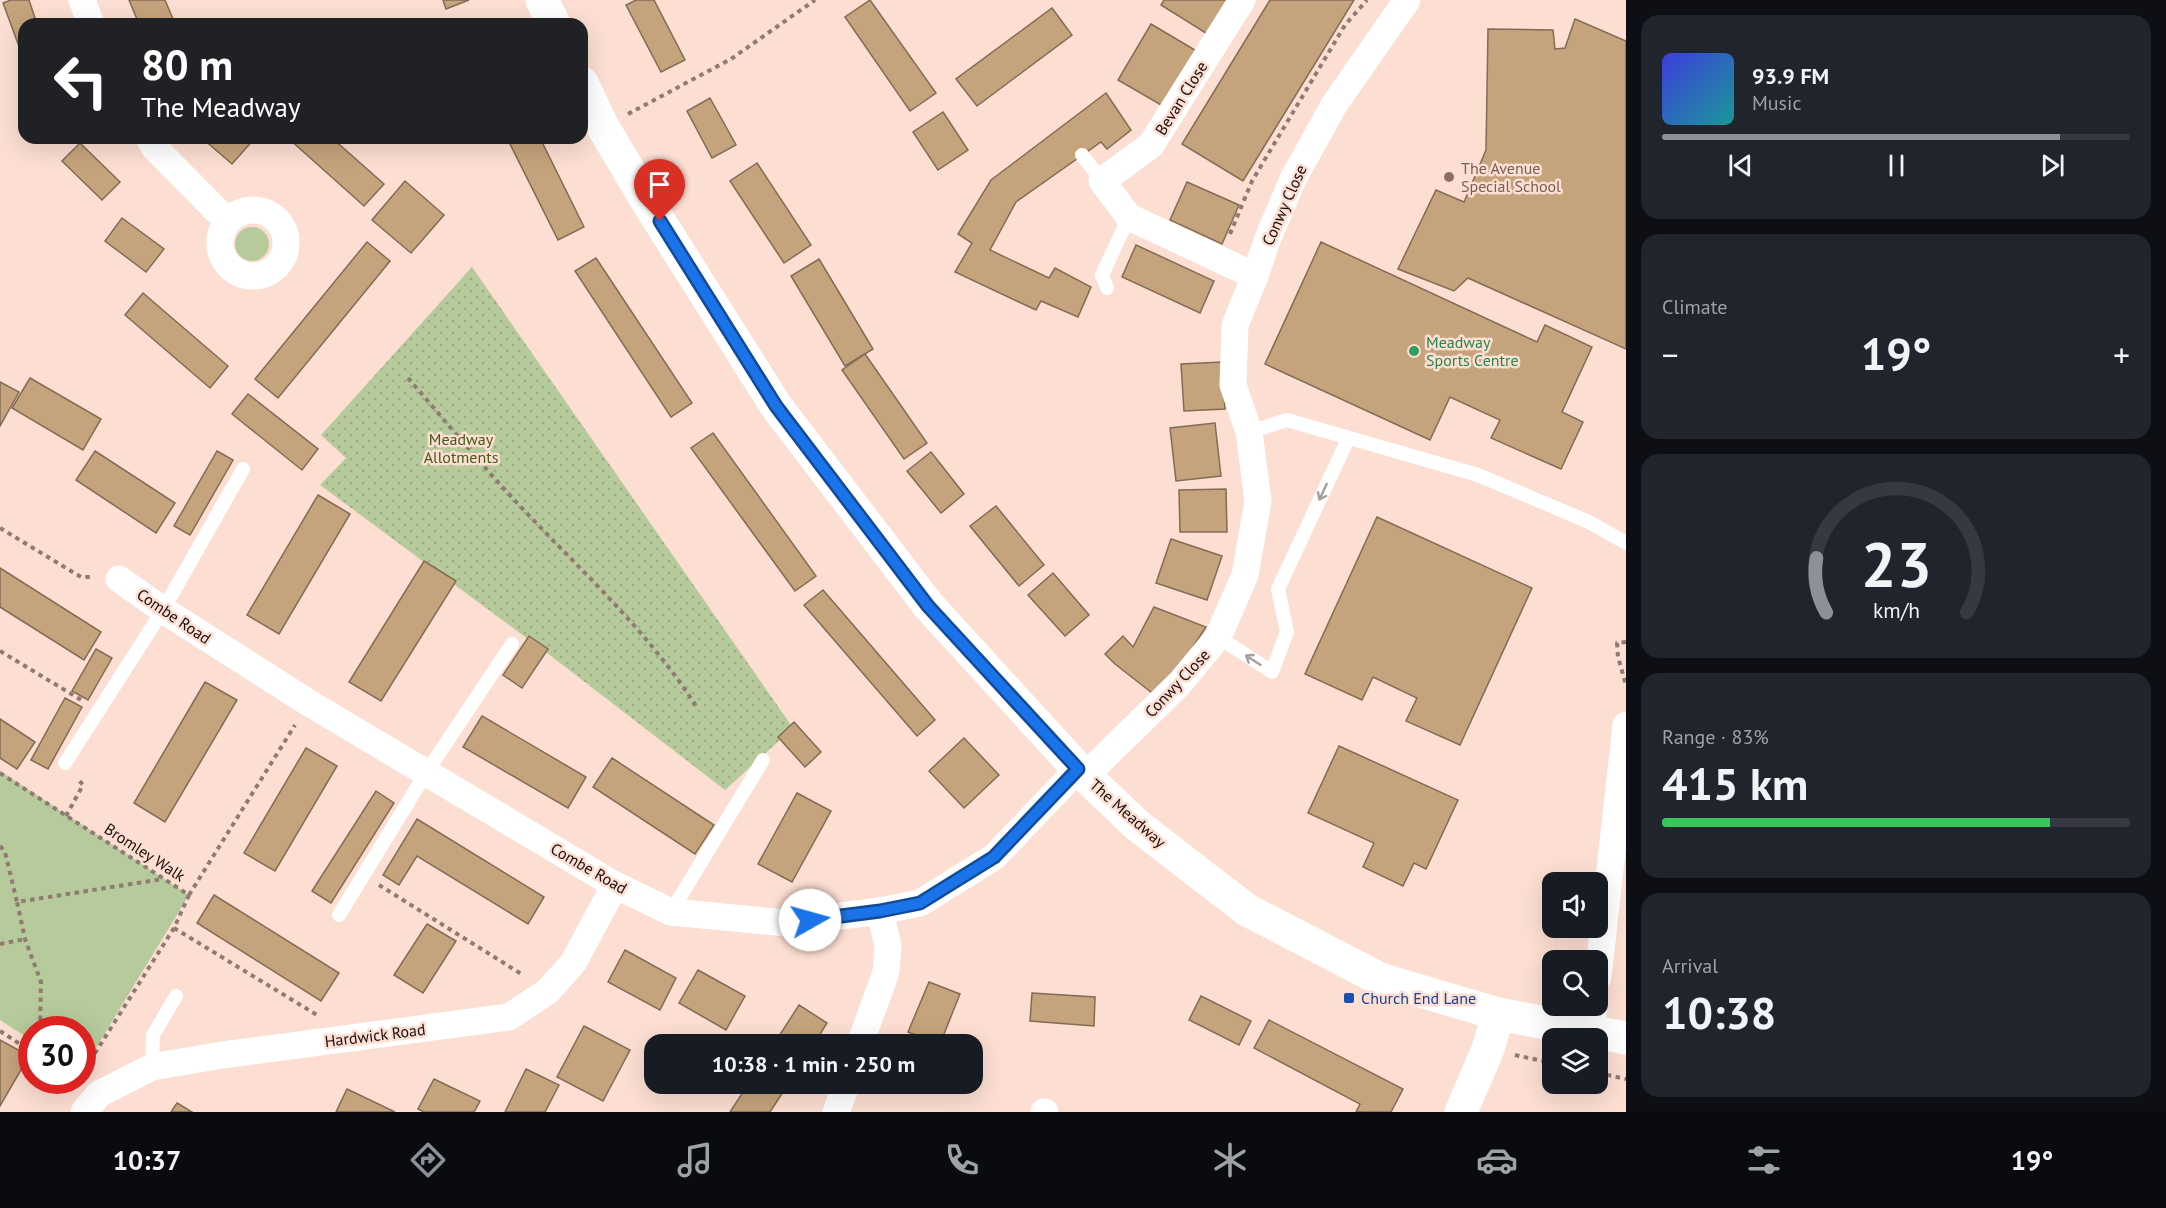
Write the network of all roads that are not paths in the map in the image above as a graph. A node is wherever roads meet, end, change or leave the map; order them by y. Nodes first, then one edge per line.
1 (82, 0) edge
2 (542, 0) edge
3 (1242, 0) edge
4 (1407, 0) edge
5 (89, 18) edge
6 (551, 18) edge
7 (588, 96) edge
8 (152, 144) edge
9 (1082, 155) dead end
10 (1102, 181) junction
11 (1129, 217) junction
12 (227, 221) dead end
13 (1255, 276) junction
14 (1107, 288) dead end
15 (1249, 432) junction
16 (1348, 439) junction
17 (243, 469) dead end
18 (1626, 543) edge
19 (119, 579) road end
20 (163, 610) junction
21 (1218, 637) junction
22 (512, 644) dead end
23 (1626, 725) edge
24 (763, 760) dead end
25 (65, 763) road end
26 (426, 773) junction
27 (1082, 773) junction
28 (615, 885) junction
29 (880, 911) junction
30 (671, 912) junction
31 (339, 915) dead end
32 (1601, 950) edge
33 (176, 996) dead end
34 (1498, 1014) junction
35 (1593, 1018) edge
36 (864, 1034) edge
37 (1626, 1038) edge
38 (152, 1068) junction
39 (843, 1094) edge
40 (84, 1112) edge
41 (836, 1112) edge
42 (1461, 1112) edge

1 - 5 street
2 - 6 street
3 - 10 street, Bevan Close
4 - 13 street, Conwy Close
7 - 27 street, The Meadway
8 - 12 street
9 - 10 lane
10 - 11 street
11 - 13 street
11 - 14 lane
13 - 15 street, Conwy Close
15 - 16 lane
15 - 21 street, Conwy Close
16 - 18 lane
16 -> 21 lane
17 - 20 lane
19 - 20 street, Combe Road
20 - 25 lane
20 - 26 street, Combe Road
21 - 27 street, Conwy Close
22 - 26 lane
23 - 32 street
24 - 30 lane
26 - 28 street, Combe Road
26 - 31 lane
27 - 29 street, Combe Road
27 - 34 street, The Meadway
28 - 30 street, Combe Road
28 - 38 street, Hardwick Road
29 - 30 street, Combe Road
29 - 36 street
33 - 38 lane
34 - 35 street, The Meadway
34 - 42 street
35 - 37 street, The Meadway
38 - 40 street, Hardwick Road
39 - 41 street

